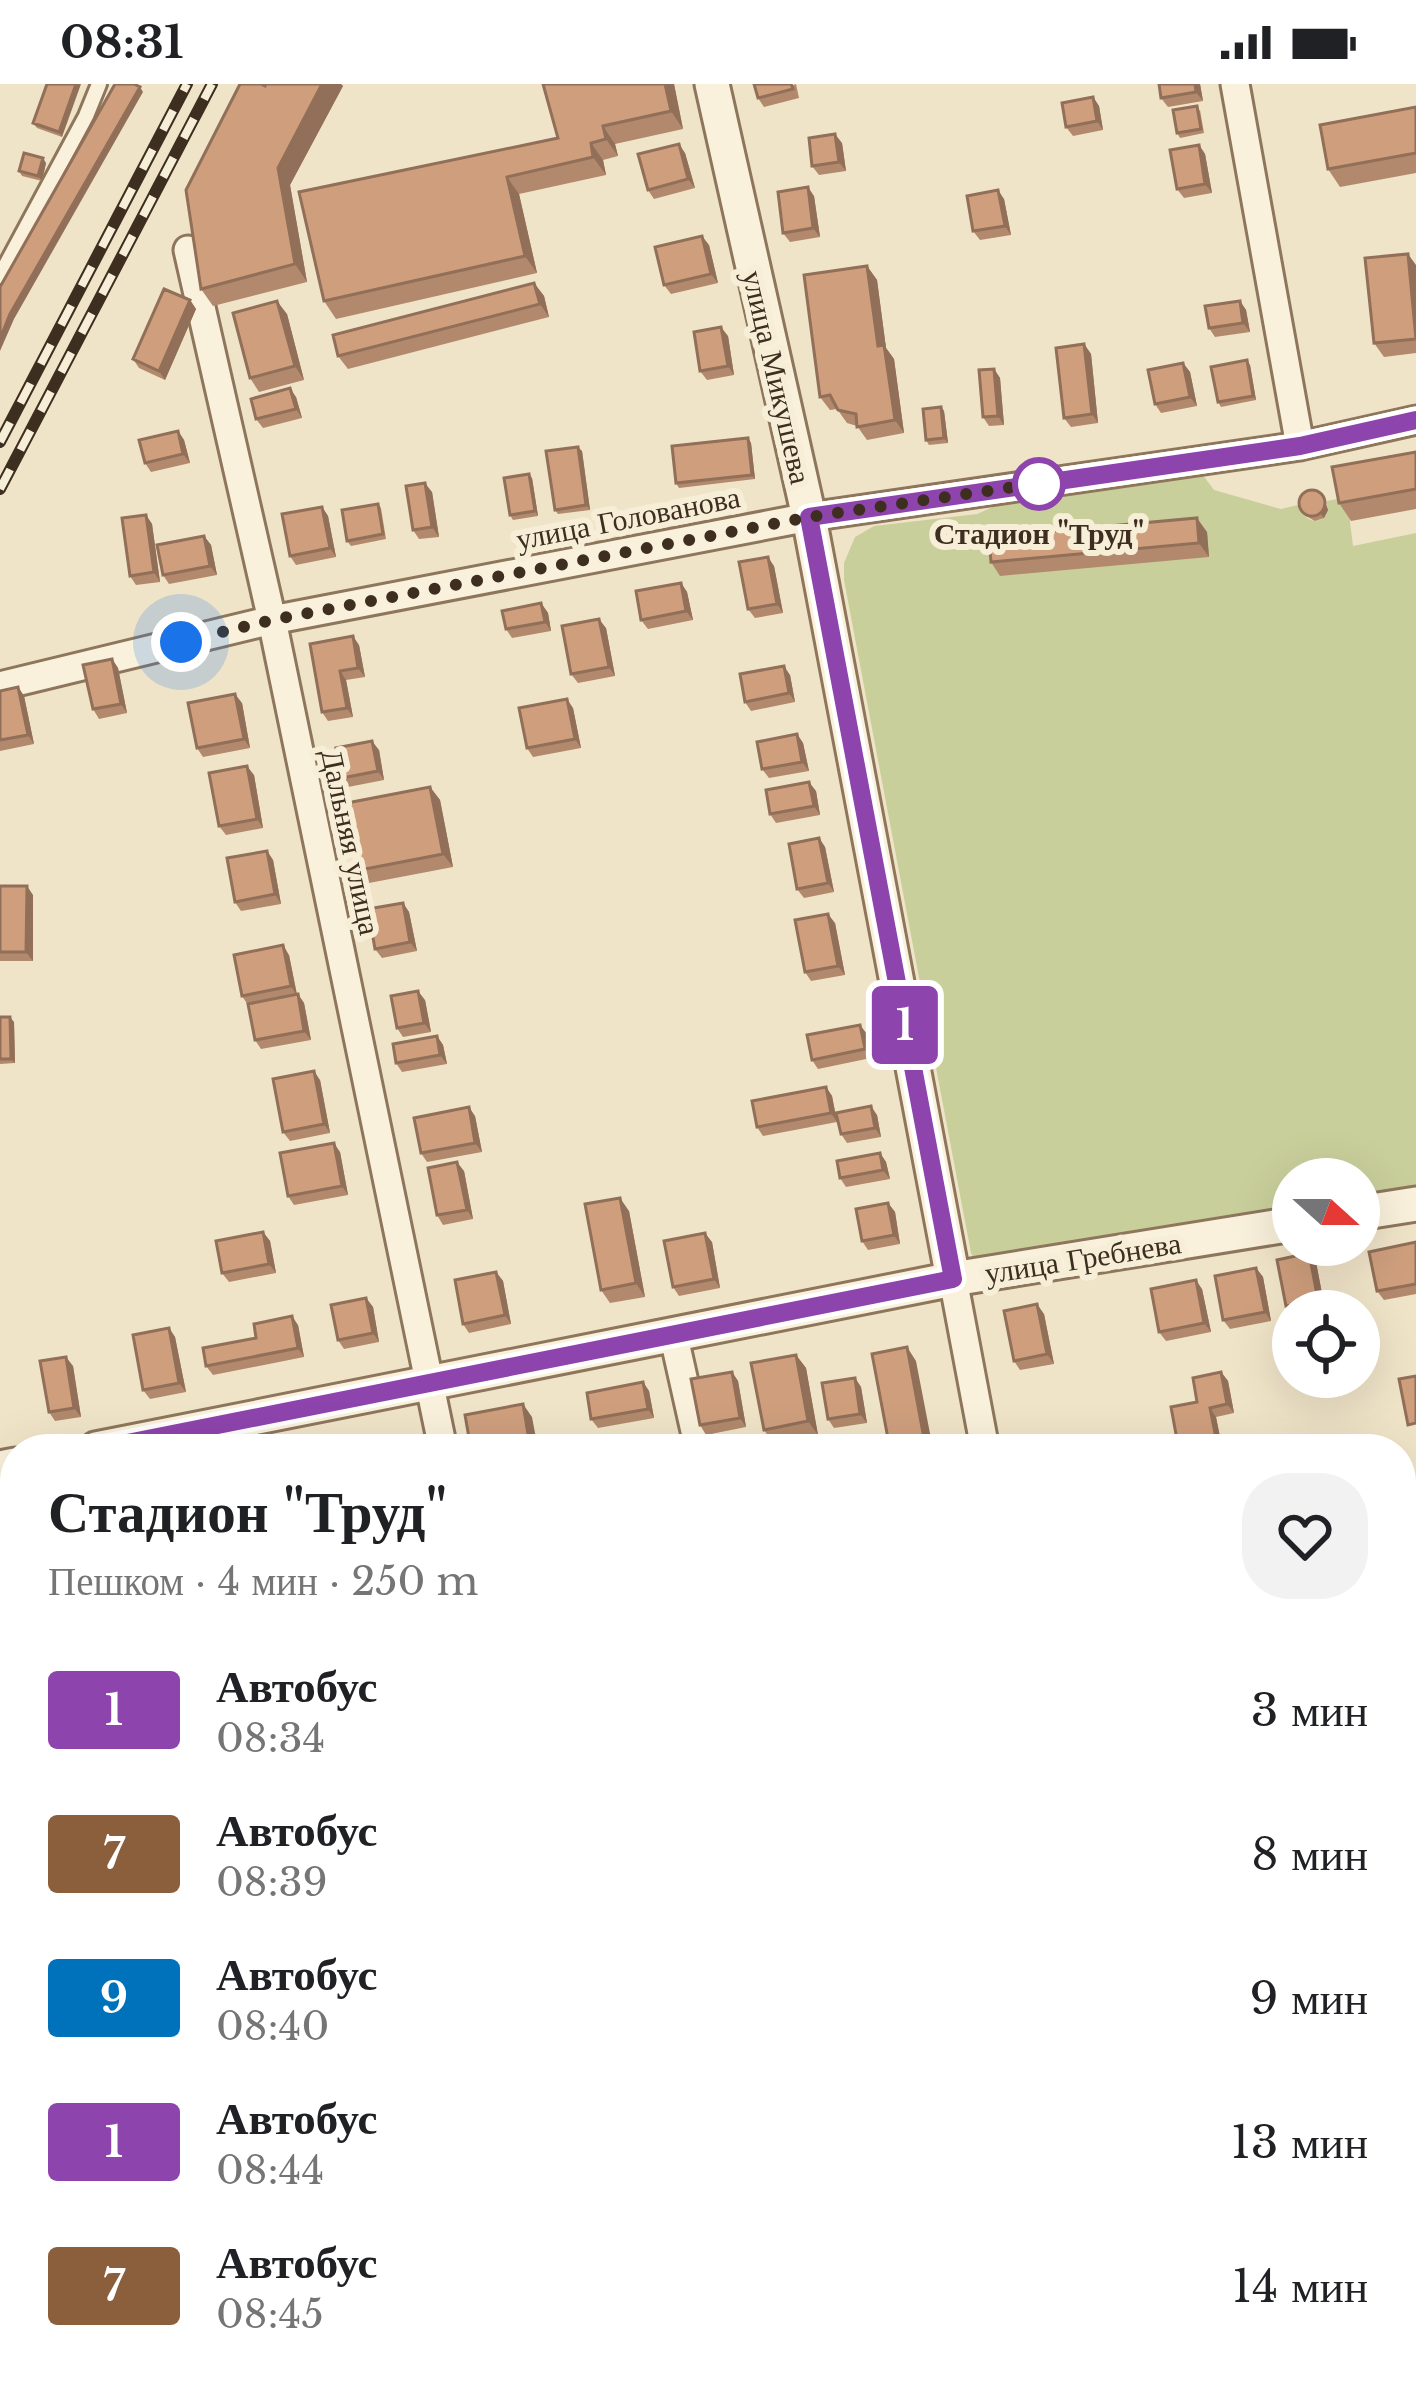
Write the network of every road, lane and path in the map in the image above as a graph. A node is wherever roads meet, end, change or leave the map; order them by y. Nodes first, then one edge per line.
1 (99, 84) edge
2 (712, 84) edge
3 (1235, 84) edge
4 (188, 250) edge
5 (0, 276) edge
6 (1416, 420) edge
7 (1300, 448) junction
8 (809, 517) junction
9 (272, 620) junction
10 (0, 686) edge
11 (1416, 1204) edge
12 (1380, 1210) edge
13 (1272, 1227) edge
14 (953, 1279) junction
15 (674, 1333) junction
16 (429, 1382) junction
17 (171, 1434) edge
18 (440, 1434) edge
19 (696, 1434) edge
20 (982, 1434) edge

1 - 5 lane
2 - 8 street, улица Микушева
3 - 7 street
4 - 9 street, Дальняя улица
6 - 7 street, улица Голованова
7 - 8 street, улица Голованова
8 - 9 street, улица Голованова
8 - 14 street, улица Микушева
9 - 10 street, улица Голованова
9 - 16 street, Дальняя улица
11 - 12 street
13 - 14 street, улица Гребнева
14 - 15 street, улица Гребнева
14 - 20 street, улица Микушева
15 - 16 street, улица Гребнева
15 - 19 street
16 - 17 street, улица Гребнева
16 - 18 street, Дальняя улица

